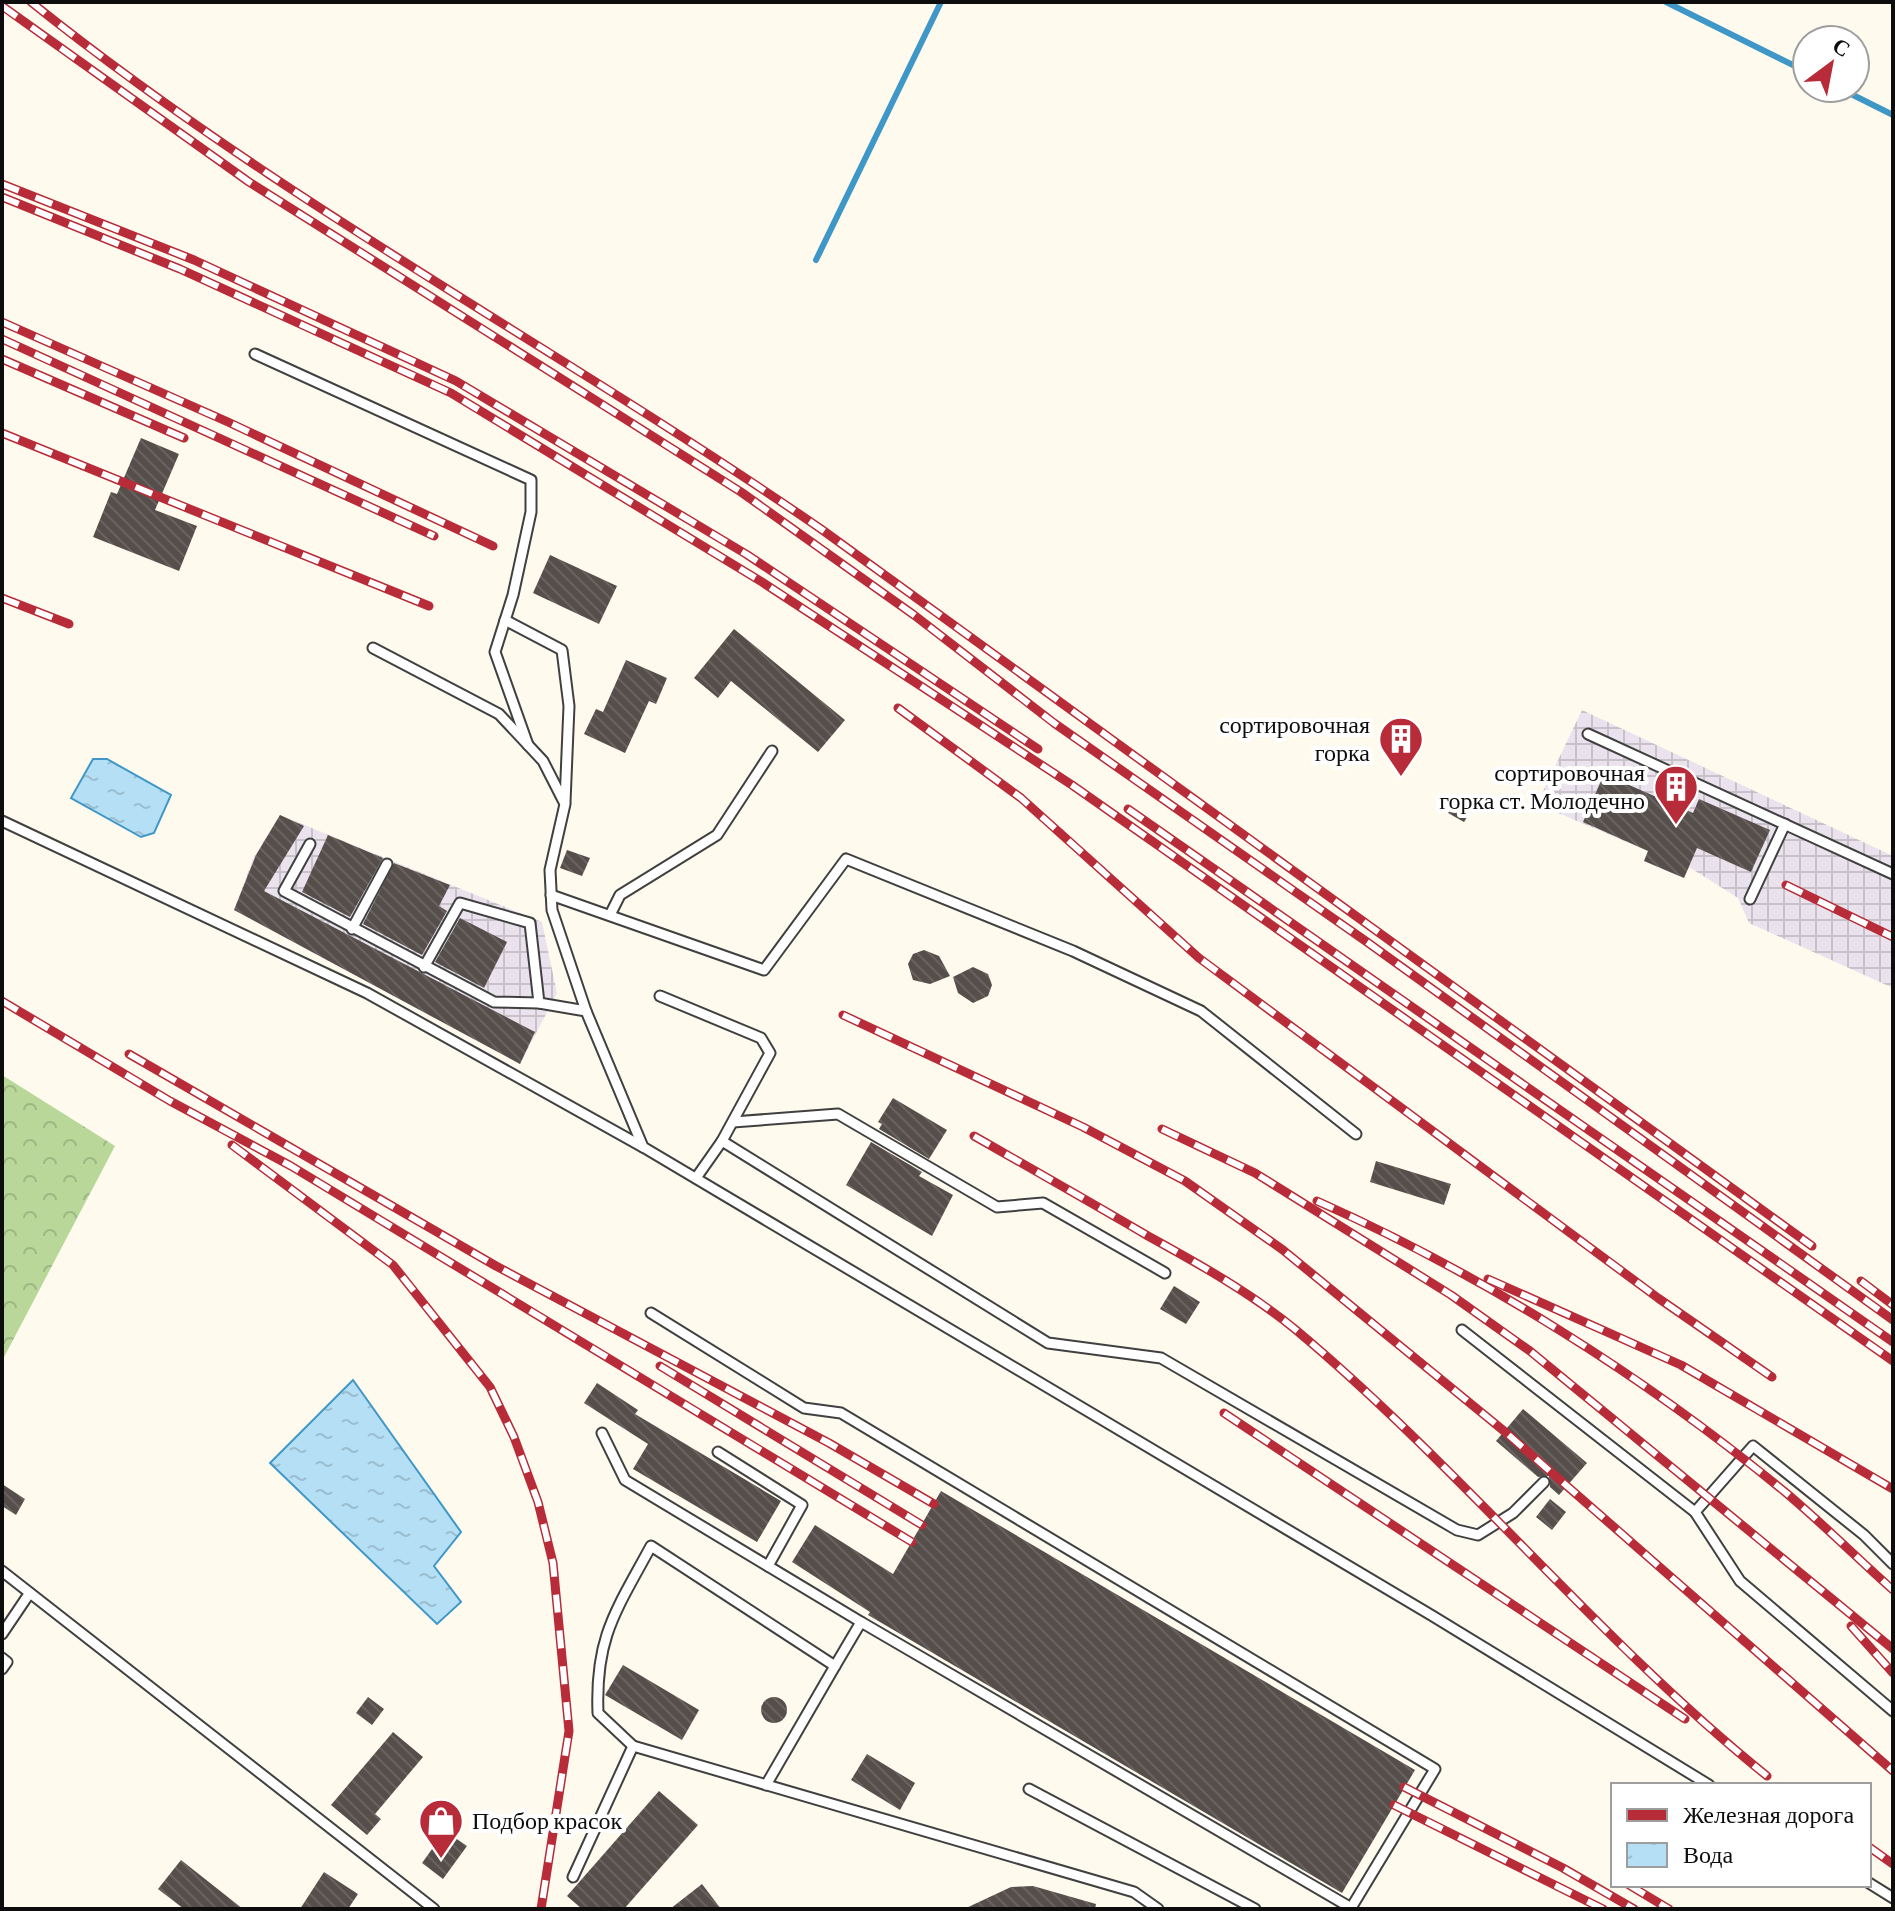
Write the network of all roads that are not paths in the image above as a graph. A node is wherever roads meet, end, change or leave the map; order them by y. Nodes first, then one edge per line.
1 (255, 354) dead end
2 (505, 620) junction
3 (373, 648) dead end
4 (1588, 734) dead end
5 (528, 745) junction
6 (772, 751) dead end
7 (565, 804) junction
8 (2, 821) edge
9 (1785, 824) junction
10 (310, 844) dead end
11 (387, 864) dead end
12 (1893, 874) edge
13 (551, 895) junction
14 (1750, 899) dead end
15 (610, 915) junction
16 (352, 929) junction
17 (424, 967) junction
18 (660, 996) dead end
19 (539, 1003) junction
20 (586, 1011) junction
21 (733, 1122) junction
22 (1356, 1134) dead end
23 (722, 1141) junction
24 (643, 1147) junction
25 (696, 1178) junction
26 (1165, 1273) dead end
27 (651, 1313) dead end
28 (1462, 1330) dead end
29 (602, 1433) dead end
30 (718, 1452) dead end
31 (1544, 1482) dead end
32 (1695, 1512) junction
33 (1893, 1564) edge
34 (768, 1566) junction
35 (2, 1571) edge
36 (29, 1594) junction
37 (861, 1622) junction
38 (2, 1634) edge
39 (2, 1658) edge
40 (835, 1666) junction
41 (2, 1669) edge
42 (1893, 1711) edge
43 (633, 1746) junction
44 (1706, 1783) edge
45 (766, 1785) junction
46 (1029, 1789) dead end
47 (573, 1877) dead end
48 (1871, 1884) edge
49 (1893, 1898) edge
50 (1352, 1908) edge
51 (434, 1909) edge
52 (1158, 1909) edge
53 (1255, 1909) edge

1 - 2 lane
2 - 5 lane
2 - 7 lane
3 - 5 lane
4 - 9 lane
5 - 7 lane
6 - 15 lane
7 - 13 lane
8 - 24 lane
9 - 12 lane
9 - 14 lane
10 - 16 lane
11 - 16 lane
13 - 15 lane
13 - 20 lane
15 - 22 lane
16 - 17 lane
17 - 19 lane
17 - 19 lane
18 - 21 lane
19 - 20 lane
20 - 24 lane
21 - 23 lane
21 - 26 lane
23 - 25 lane
23 - 31 lane
24 - 25 lane
25 - 44 lane
27 - 50 lane
28 - 32 lane
29 - 34 lane
30 - 34 lane
32 - 33 lane
32 - 42 lane
34 - 37 lane
35 - 36 lane
36 - 38 lane
36 - 51 lane
37 - 40 lane
37 - 50 lane
39 - 41 lane
40 - 43 lane
40 - 45 lane
43 - 45 lane
43 - 47 lane
45 - 52 lane
46 - 53 lane
48 - 49 lane

